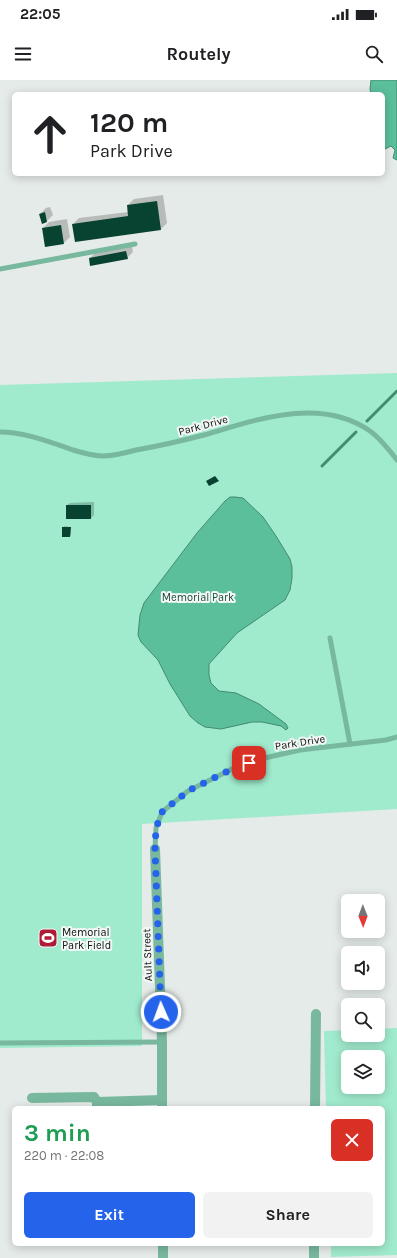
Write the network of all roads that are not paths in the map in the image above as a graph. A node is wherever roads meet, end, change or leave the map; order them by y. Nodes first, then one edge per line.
1 (135, 244) dead end
2 (0, 269) edge
3 (0, 432) edge
4 (397, 460) edge
5 (330, 638) dead end
6 (397, 737) edge
7 (350, 744) junction
8 (155, 849) joint
9 (316, 1014) dead end
10 (162, 1042) junction
11 (0, 1043) edge
12 (32, 1098) dead end
13 (162, 1104) edge
14 (97, 1105) edge
15 (315, 1106) edge
16 (163, 1246) edge
17 (314, 1246) edge
18 (163, 1258) edge
19 (314, 1258) edge

1 - 2 lane
3 - 4 lane, Park Drive
5 - 7 lane
6 - 7 lane, Park Drive
7 - 8 lane, Park Drive
8 - 10 street, Ault Street
9 - 15 street
10 - 11 lane
10 - 13 street, Ault Street
12 - 14 street
13 - 14 street
16 - 18 street
17 - 19 street

